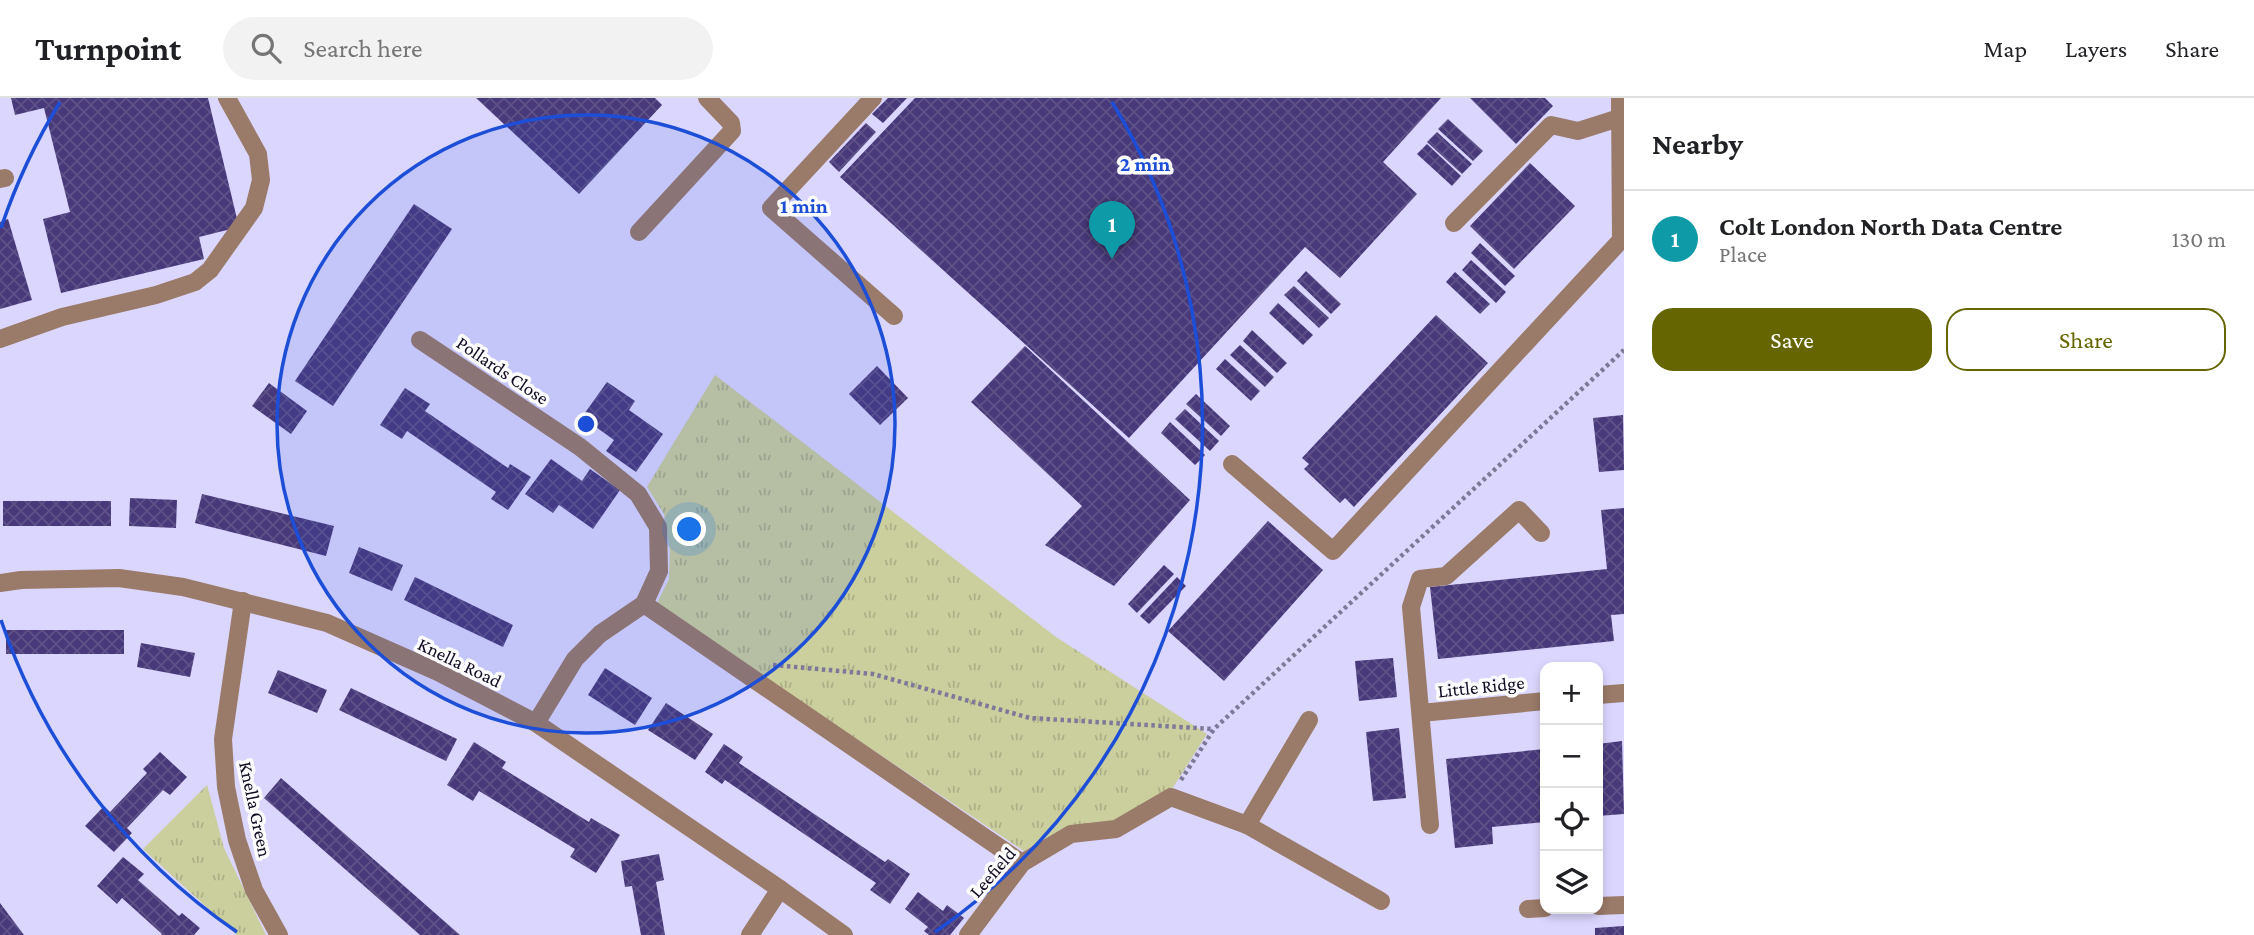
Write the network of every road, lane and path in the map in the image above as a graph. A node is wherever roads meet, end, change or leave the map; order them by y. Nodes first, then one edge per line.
1 (227, 98) edge
2 (707, 98) edge
3 (873, 98) edge
4 (1620, 98) edge
5 (1619, 118) junction
6 (1454, 223) dead end
7 (639, 232) dead end
8 (894, 316) dead end
9 (0, 339) edge
10 (420, 340) dead end
11 (1624, 350) edge
12 (1232, 464) dead end
13 (1541, 533) dead end
14 (0, 583) edge
15 (243, 601) junction
16 (644, 604) junction
17 (766, 665) dead end
18 (1624, 693) edge
19 (1603, 695) edge
20 (1540, 701) edge
21 (1421, 713) junction
22 (1308, 720) dead end
23 (536, 723) junction
24 (1214, 729) junction
25 (1171, 797) junction
26 (1247, 825) junction
27 (1430, 825) dead end
28 (1022, 863) junction
29 (780, 888) junction
30 (1381, 901) dead end
31 (1624, 905) edge
32 (1603, 906) edge
33 (279, 935) edge
34 (750, 935) edge
35 (844, 935) edge
36 (968, 935) edge

1 - 9 street
2 - 7 street
3 - 8 street
4 - 5 street
5 - 6 street
5 - 12 street
10 - 16 street, Pollards Close
11 - 24 path
13 - 21 street
14 - 15 street, Knella Road
15 - 23 street, Knella Road
15 - 33 street, Knella Green
16 - 23 street
16 - 28 street
17 - 24 path
18 - 19 street
20 - 21 street, Little Ridge
21 - 27 street
22 - 26 street
23 - 29 street, Knella Road
24 - 25 path
25 - 26 street
25 - 28 street, Leefield
26 - 30 street
28 - 36 street, Leefield
29 - 34 street
29 - 35 street, Knella Road
31 - 32 street

